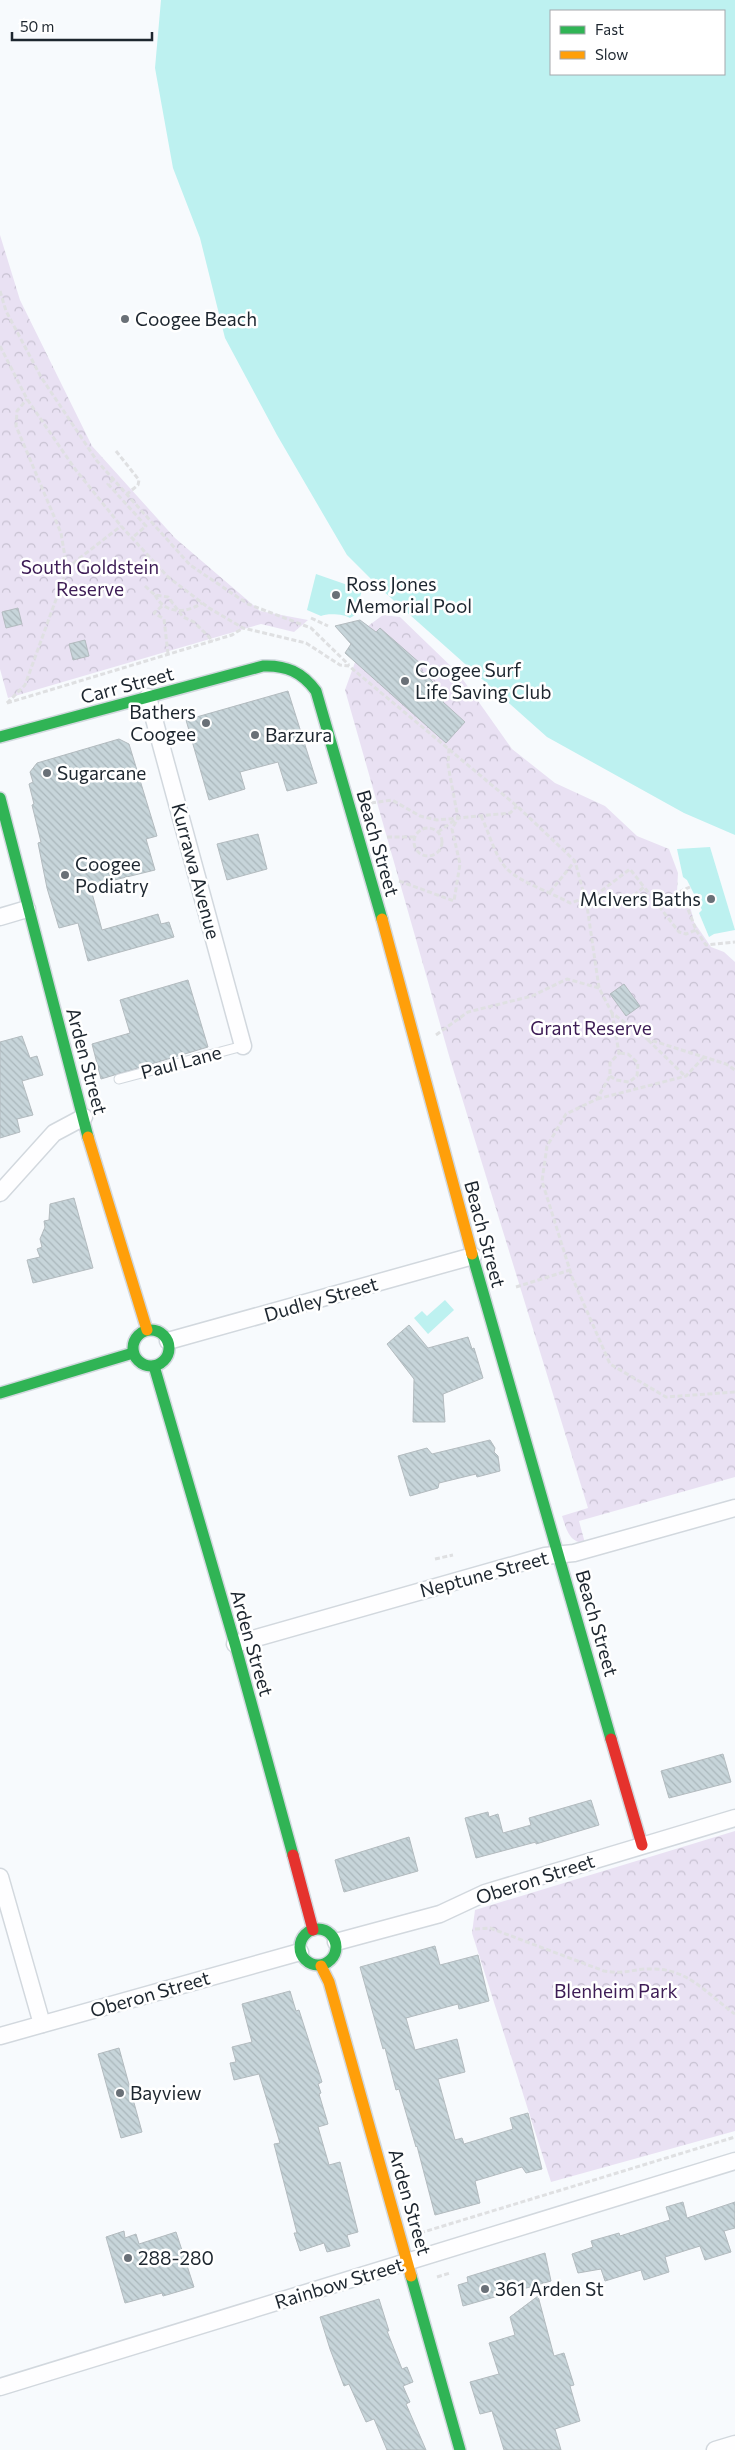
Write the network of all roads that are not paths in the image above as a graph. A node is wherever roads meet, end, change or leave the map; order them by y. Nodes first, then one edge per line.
1 (263, 666) joint
2 (148, 697) junction
3 (0, 738) edge
4 (0, 798) edge
5 (27, 909) junction
6 (0, 917) edge
7 (243, 1046) joint
8 (120, 1079) dead end
9 (84, 1117) junction
10 (0, 1193) edge
11 (473, 1256) junction
12 (147, 1330) junction
13 (168, 1341) junction
14 (134, 1353) junction
15 (154, 1366) junction
16 (0, 1393) edge
17 (735, 1508) edge
18 (560, 1555) junction
19 (235, 1644) junction
20 (735, 1818) edge
21 (642, 1845) junction
22 (0, 1878) edge
23 (313, 1930) junction
24 (336, 1942) junction
25 (300, 1952) junction
26 (321, 1966) junction
27 (42, 2024) junction
28 (0, 2036) edge
29 (735, 2161) edge
30 (408, 2261) junction
31 (0, 2387) edge
32 (735, 2444) edge
33 (460, 2450) edge
34 (714, 2450) edge

1 - 2 main road, Carr Street
1 - 11 main road, Beach Street
2 - 3 main road, Carr Street
2 - 7 street, Kurrawa Avenue
4 - 5 main road, Arden Street
5 - 6 street
5 - 9 main road, Arden Street
7 - 8 lane, Paul Lane
9 - 10 street
9 - 12 main road, Arden Street
11 - 13 street, Dudley Street
11 - 18 main road, Beach Street
12 - 13 main road
12 - 14 main road
13 - 15 main road
14 - 15 main road
14 - 16 main road
15 - 19 main road, Arden Street
17 - 18 street, Neptune Street
18 - 19 street, Neptune Street
18 - 21 main road, Beach Street
19 - 23 main road, Arden Street
20 - 21 street, Oberon Street
21 - 24 street, Oberon Street
22 - 27 street
23 - 24 main road
23 - 25 main road
24 - 26 main road
25 - 26 main road
25 - 27 street, Oberon Street
26 - 30 main road, Arden Street
27 - 28 street, Oberon Street
29 - 30 street, Rainbow Street
30 - 31 street, Rainbow Street
30 - 33 main road, Arden Street
32 - 34 street

